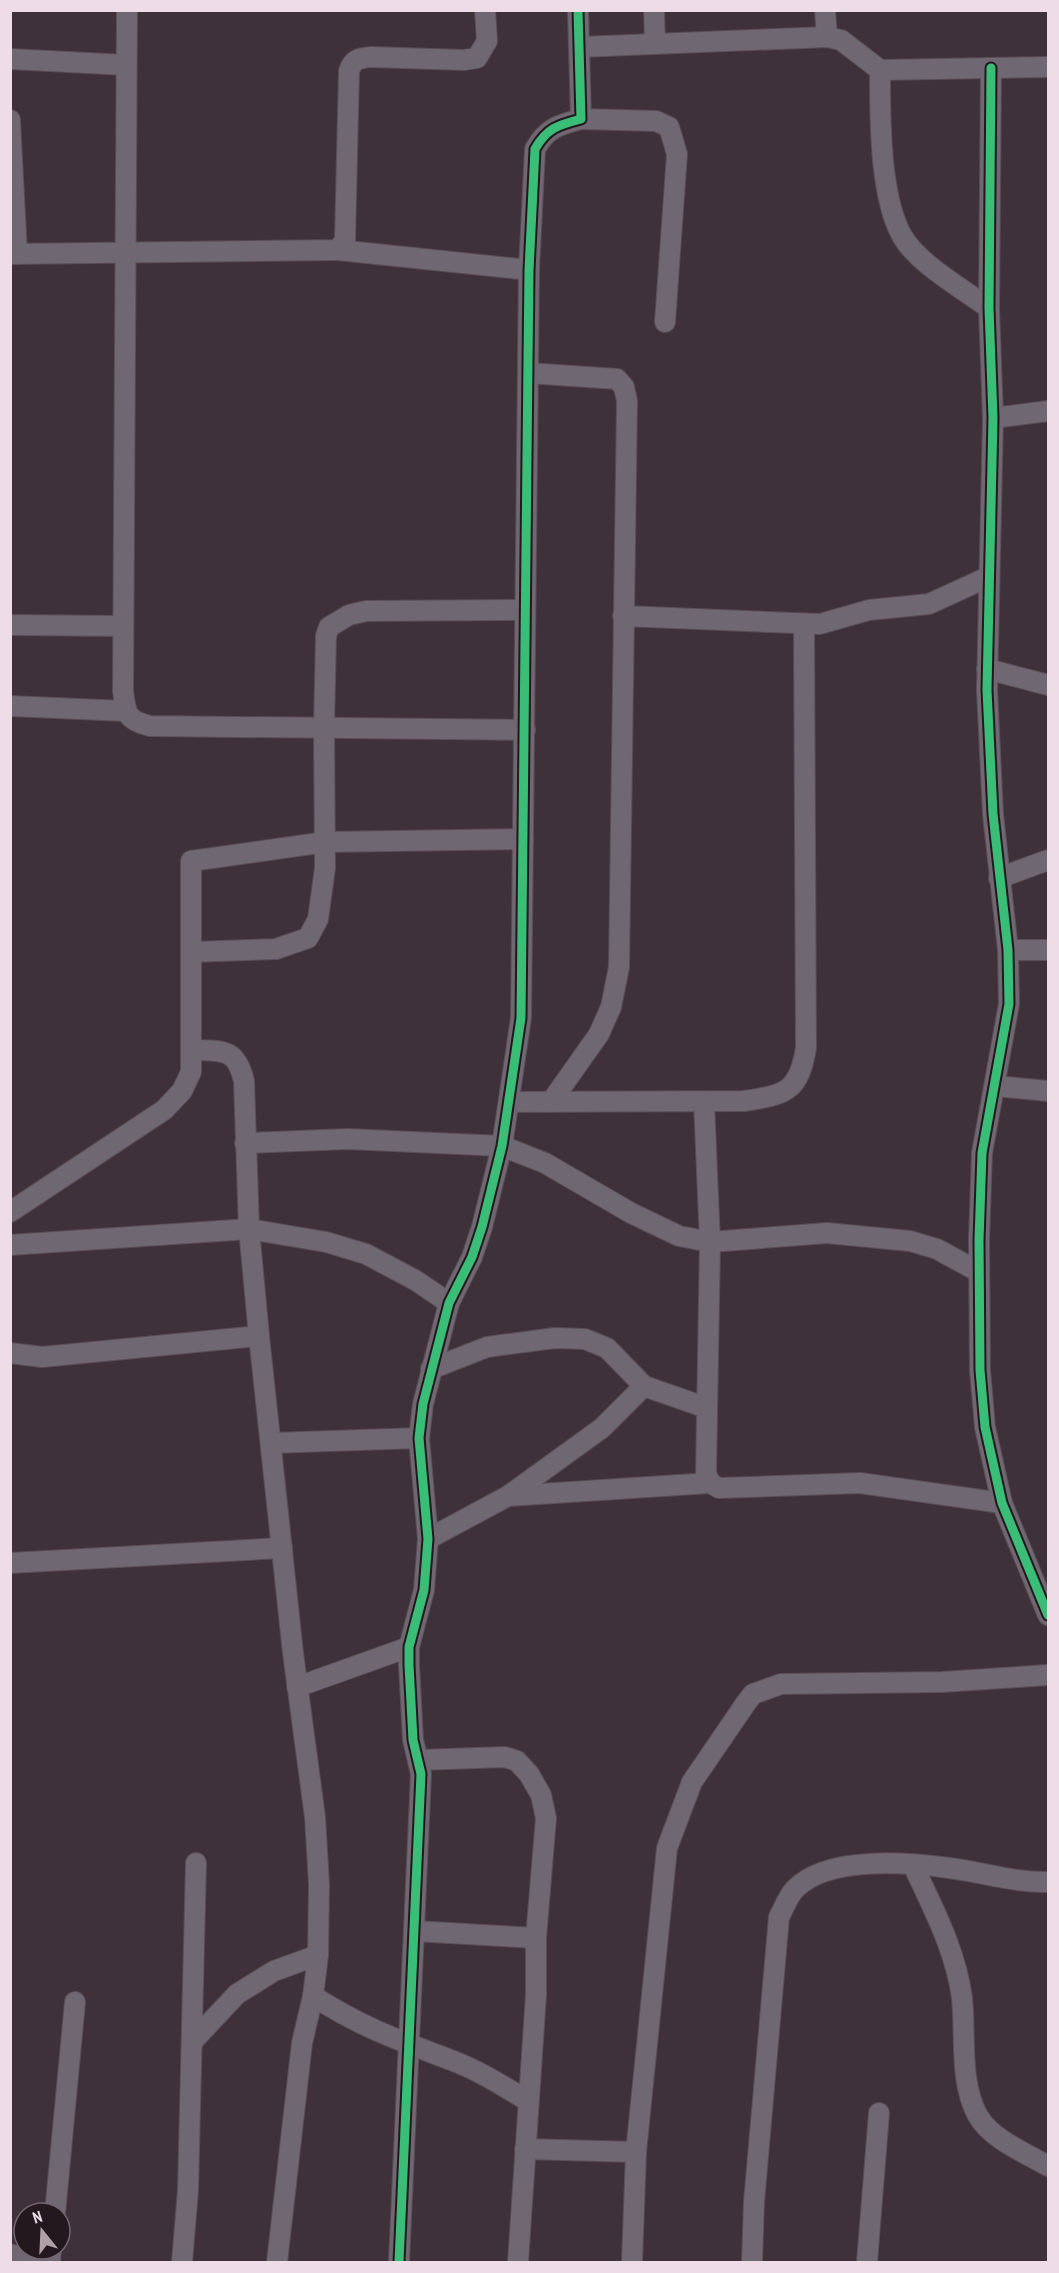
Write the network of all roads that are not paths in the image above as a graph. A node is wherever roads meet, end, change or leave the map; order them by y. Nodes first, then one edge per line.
1 (127, 10) edge
2 (485, 10) edge
3 (578, 10) edge
4 (654, 10) edge
5 (825, 10) edge
6 (827, 36) junction
7 (655, 42) junction
8 (579, 47) junction
9 (10, 59) edge
10 (126, 65) junction
11 (1048, 67) edge
12 (991, 68) junction
13 (880, 70) junction
14 (581, 119) junction
15 (10, 120) edge
16 (338, 250) junction
17 (14, 254) edge
18 (124, 254) junction
19 (529, 270) junction
20 (989, 308) junction
21 (665, 322) dead end
22 (528, 373) junction
23 (1048, 411) edge
24 (993, 418) junction
25 (988, 577) junction
26 (525, 610) junction
27 (623, 616) junction
28 (10, 625) edge
29 (804, 625) junction
30 (123, 626) junction
31 (987, 669) junction
32 (1048, 685) edge
33 (10, 706) edge
34 (125, 711) junction
35 (324, 727) junction
36 (525, 730) junction
37 (523, 839) junction
38 (326, 842) junction
39 (1048, 860) edge
40 (999, 878) junction
41 (1008, 950) junction
42 (1048, 950) edge
43 (191, 952) junction
44 (191, 1050) junction
45 (996, 1086) junction
46 (1048, 1091) edge
47 (704, 1101) junction
48 (509, 1102) junction
49 (551, 1102) junction
50 (245, 1143) junction
51 (502, 1146) junction
52 (10, 1212) edge
53 (249, 1229) junction
54 (710, 1242) junction
55 (10, 1245) edge
56 (979, 1272) junction
57 (449, 1303) junction
58 (259, 1336) junction
59 (10, 1353) edge
60 (431, 1369) junction
61 (644, 1386) junction
62 (707, 1408) junction
63 (419, 1438) junction
64 (272, 1443) junction
65 (710, 1483) junction
66 (508, 1496) junction
67 (1002, 1503) junction
68 (428, 1539) junction
69 (282, 1548) junction
70 (10, 1563) edge
71 (1048, 1615) edge
72 (409, 1647) junction
73 (1048, 1675) edge
74 (297, 1687) junction
75 (418, 1760) junction
76 (196, 1863) dead end
77 (913, 1865) junction
78 (1048, 1882) edge
79 (414, 1932) junction
80 (536, 1938) junction
81 (318, 1955) junction
82 (313, 1996) junction
83 (75, 2002) dead end
84 (192, 2042) junction
85 (409, 2046) junction
86 (528, 2101) junction
87 (879, 2113) dead end
88 (525, 2149) junction
89 (636, 2152) junction
90 (1048, 2166) edge
91 (56, 2201) edge
92 (10, 2254) edge
93 (34, 2262) edge
94 (182, 2262) edge
95 (277, 2262) edge
96 (399, 2262) edge
97 (518, 2262) edge
98 (632, 2262) edge
99 (752, 2262) edge
100 (867, 2262) edge

1 - 10 street
2 - 16 street
3 - 8 street
4 - 7 street
5 - 6 street
6 - 7 street
6 - 13 street
7 - 8 street
8 - 14 street
9 - 10 street
10 - 18 street
11 - 12 street
12 - 13 street
12 - 20 street
13 - 20 street
14 - 19 street
14 - 21 street
15 - 17 street
16 - 18 street
16 - 19 street
17 - 18 street
18 - 30 street
19 - 22 street
20 - 24 street
22 - 26 street
22 - 27 street
23 - 24 street
24 - 25 street
25 - 29 street
25 - 31 street
26 - 35 street
26 - 36 street
27 - 29 street
27 - 49 street
28 - 30 street
29 - 47 street
30 - 34 street
31 - 32 street
31 - 40 street
33 - 34 street
34 - 35 street
35 - 36 street
35 - 38 street
36 - 37 street
37 - 38 street
37 - 48 street
38 - 43 street
38 - 43 street
39 - 40 street
40 - 41 street
41 - 42 street
41 - 45 street
43 - 44 street
44 - 50 street
44 - 52 street
45 - 46 street
45 - 56 street
47 - 49 street
47 - 54 street
48 - 49 street
48 - 51 street
50 - 51 street
50 - 53 street
51 - 54 street
51 - 57 street
53 - 55 street
53 - 57 street
53 - 58 street
54 - 56 street
54 - 62 street
56 - 67 street
57 - 60 street
58 - 59 street
58 - 64 street
60 - 61 street
60 - 63 street
61 - 62 street
61 - 66 street
62 - 65 street
63 - 64 street
63 - 68 street
64 - 69 street
65 - 66 street
65 - 67 street
66 - 68 street
67 - 71 street
68 - 72 street
69 - 70 street
69 - 74 street
72 - 74 street
72 - 75 street
73 - 89 street
74 - 81 street
75 - 79 street
75 - 80 street
76 - 84 street
77 - 78 street
77 - 90 street
77 - 99 street
79 - 80 street
79 - 85 street
80 - 86 street
81 - 82 street
81 - 84 street
82 - 85 street
82 - 95 street
83 - 91 street
84 - 94 street
85 - 86 street
85 - 96 street
86 - 88 street
87 - 100 street
88 - 89 street
88 - 97 street
89 - 98 street
92 - 93 street

